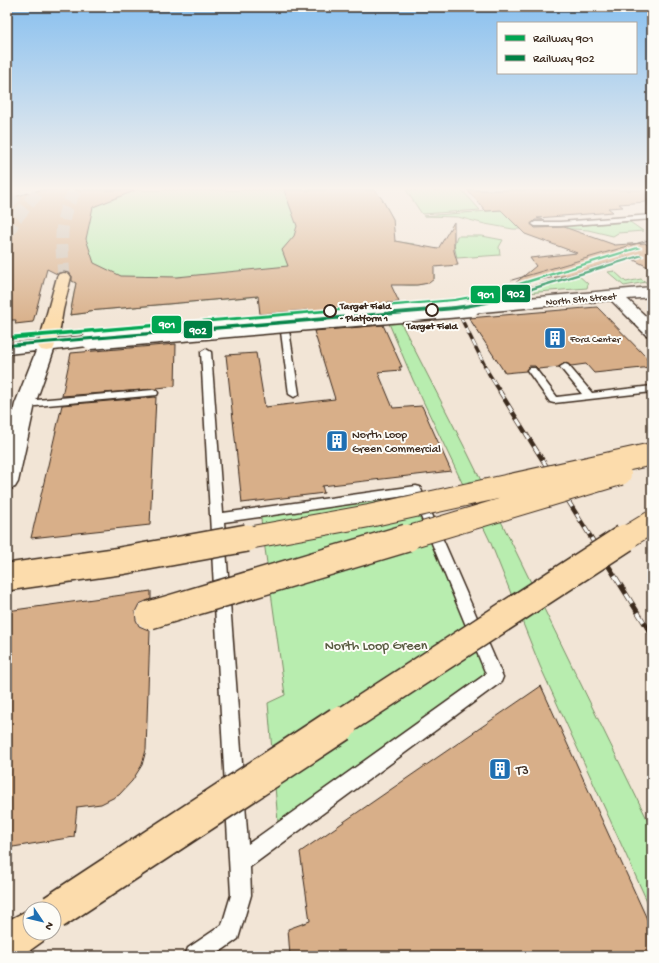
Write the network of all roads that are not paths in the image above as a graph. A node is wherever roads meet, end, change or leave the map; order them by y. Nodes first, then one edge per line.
1 (64, 277) tunnel mouth
2 (652, 292) edge
3 (614, 295) junction
4 (284, 324) junction
5 (652, 331) edge
6 (47, 346) junction
7 (7, 348) edge
8 (206, 352) dead end
9 (565, 367) dead end
10 (532, 370) dead end
11 (652, 389) edge
12 (153, 393) dead end
13 (294, 394) dead end
14 (589, 396) junction
15 (25, 404) junction
16 (652, 454) edge
17 (652, 465) edge
18 (7, 482) edge
19 (217, 518) junction
20 (652, 522) edge
21 (7, 577) edge
22 (150, 616) dead end
23 (240, 862) junction
24 (62, 907) edge
25 (22, 933) edge
26 (7, 943) edge
27 (196, 956) edge

1 - 6 highway
2 - 3 street, North 5th Street
3 - 4 street, North 5th Street, bridge
3 - 5 street
4 - 6 street, North 5th Street, bridge
4 - 13 lane
6 - 7 street, North 5th Street
6 - 15 street
8 - 19 lane
9 - 14 lane
10 - 14 lane
11 - 14 lane
12 - 15 lane
15 - 18 street
16 - 21 highway, bridge
17 - 22 highway, bridge
19 - 23 lane
19 - 23 lane
20 - 24 highway, bridge
23 - 27 lane
25 - 26 highway

